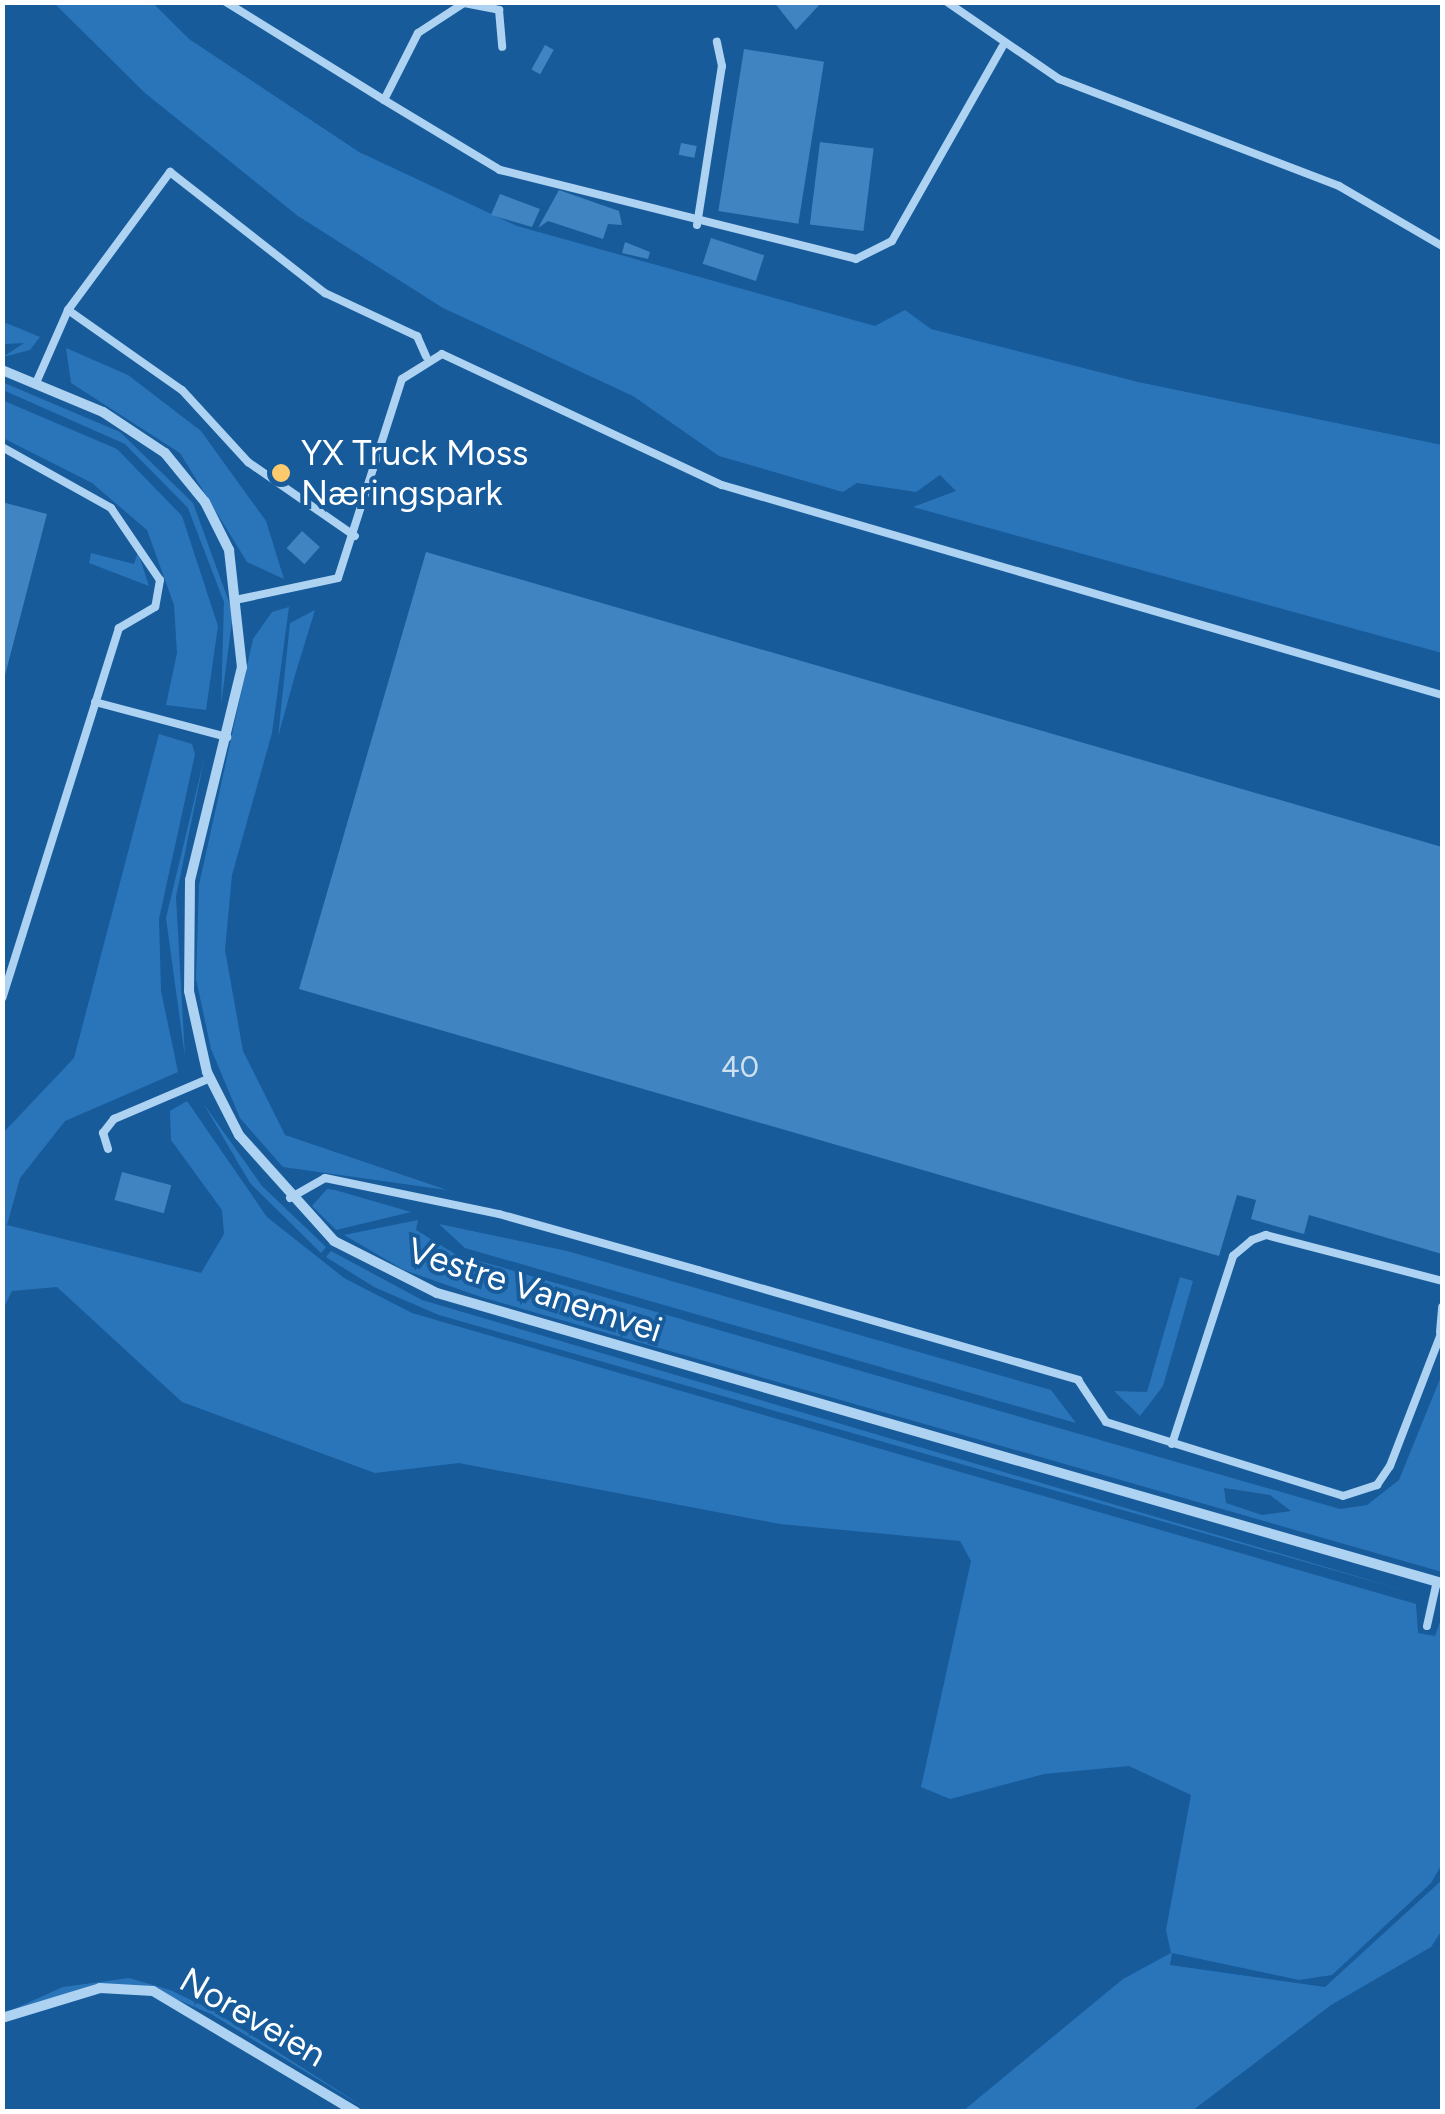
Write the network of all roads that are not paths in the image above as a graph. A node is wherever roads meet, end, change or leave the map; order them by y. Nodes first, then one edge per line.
1 (226, 2) edge
2 (948, 2) edge
3 (717, 42) dead end
4 (1002, 46) junction
5 (502, 47) dead end
6 (384, 100) junction
7 (697, 225) junction
8 (1442, 246) edge
9 (68, 310) junction
10 (426, 356) junction
11 (2, 370) edge
12 (36, 383) junction
13 (2, 446) edge
14 (355, 536) junction
15 (240, 599) junction
16 (1442, 695) edge
17 (96, 702) junction
18 (227, 737) junction
19 (2, 998) edge
20 (210, 1078) junction
21 (108, 1149) dead end
22 (290, 1198) junction
23 (1442, 1281) edge
24 (1442, 1307) edge
25 (1441, 1331) edge
26 (1172, 1444) junction
27 (1440, 1582) edge
28 (1427, 1626) dead end
29 (2, 2018) edge
30 (356, 2112) edge

1 - 6 lane
2 - 4 lane
3 - 7 lane
4 - 7 lane
4 - 8 lane
5 - 6 lane
6 - 7 lane
9 - 10 lane
9 - 12 lane
9 - 14 lane
10 - 14 lane
10 - 16 lane
11 - 12 street, Vestre Vanemvei
12 - 15 street, Vestre Vanemvei
13 - 17 lane
14 - 15 lane
15 - 18 street, Vestre Vanemvei
17 - 18 lane
17 - 19 lane
18 - 20 street, Vestre Vanemvei
20 - 21 lane
20 - 22 street, Vestre Vanemvei
22 - 26 lane
22 - 27 street, Vestre Vanemvei
23 - 26 lane
24 - 25 lane
25 - 26 lane
27 - 28 lane
29 - 30 street, Noreveien

